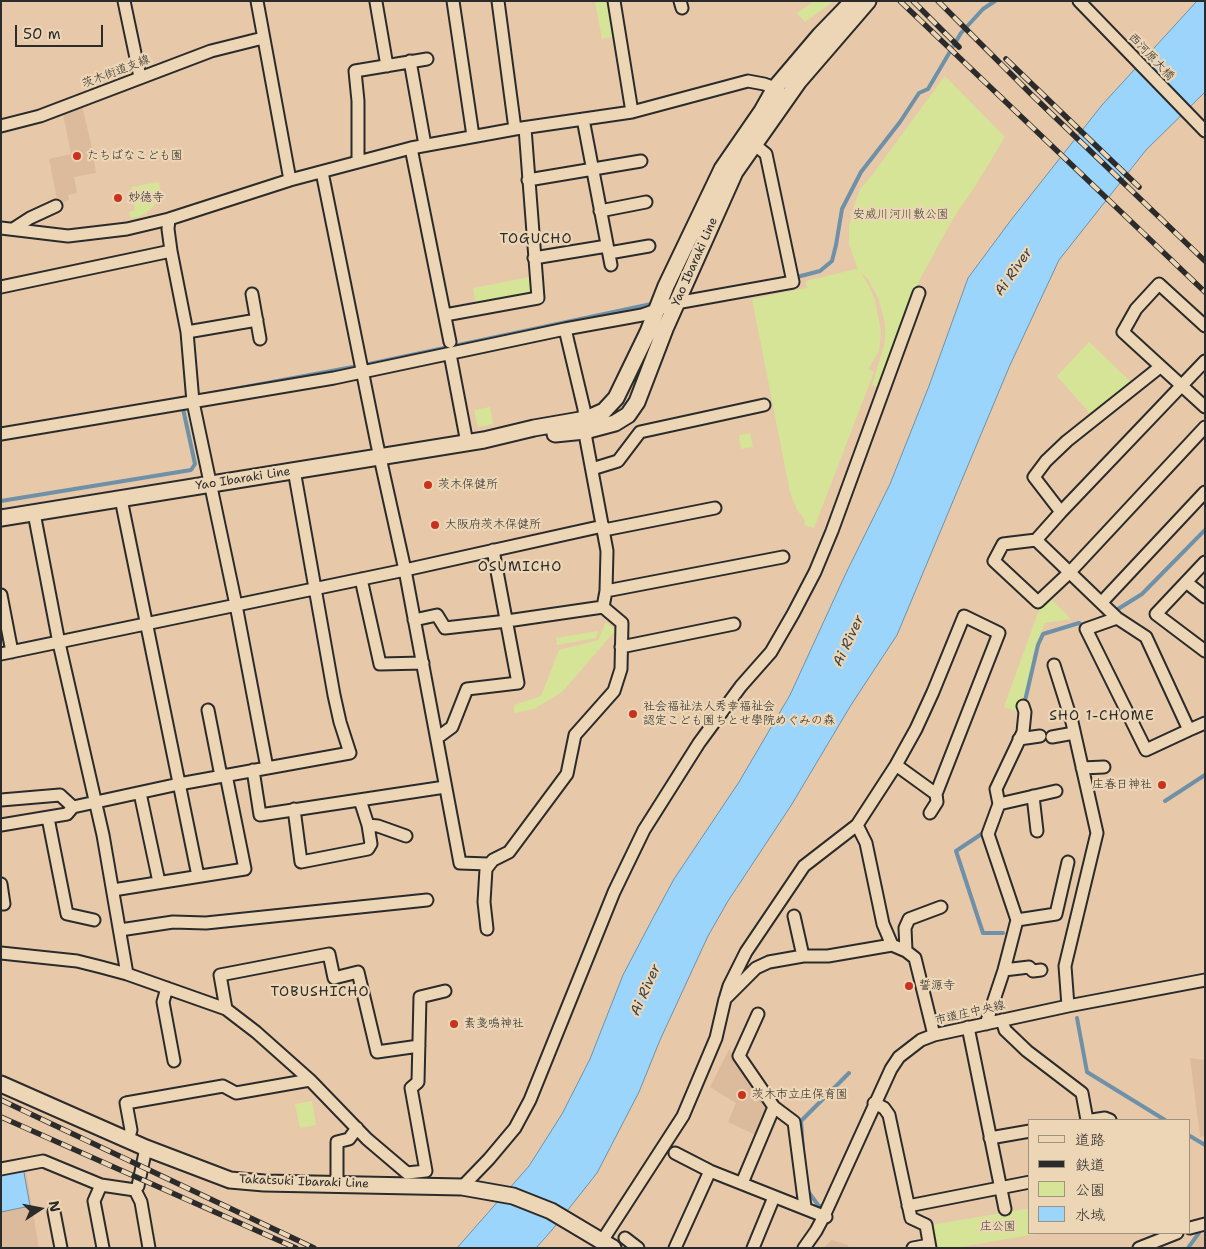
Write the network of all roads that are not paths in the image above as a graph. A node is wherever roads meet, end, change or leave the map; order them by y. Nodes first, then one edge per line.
1 (124, 1) edge
2 (257, 1) edge
3 (453, 1) edge
4 (498, 1) edge
5 (614, 1) edge
6 (853, 1) edge
7 (868, 1) edge
8 (1079, 1) edge
9 (376, 2) edge
10 (263, 38) junction
11 (427, 59) dead end
12 (410, 61) junction
13 (387, 66) junction
14 (140, 77) junction
15 (775, 88) junction
16 (788, 97) junction
17 (632, 112) junction
18 (583, 119) junction
19 (1, 126) edge
20 (520, 128) junction
21 (1205, 131) edge
22 (473, 136) junction
23 (750, 140) junction
24 (425, 145) junction
25 (411, 148) junction
26 (641, 161) dead end
27 (358, 162) junction
28 (593, 170) junction
29 (322, 172) junction
30 (290, 180) junction
31 (528, 180) junction
32 (646, 202) dead end
33 (56, 206) dead end
34 (600, 211) junction
35 (169, 219) junction
36 (7, 229) edge
37 (648, 246) dead end
38 (171, 251) junction
39 (609, 255) junction
40 (534, 258) junction
41 (1, 287) edge
42 (252, 294) dead end
43 (919, 294) dead end
44 (676, 304) junction
45 (656, 310) junction
46 (445, 315) junction
47 (257, 320) junction
48 (1205, 326) edge
49 (565, 329) junction
50 (187, 332) junction
51 (260, 339) dead end
52 (450, 348) junction
53 (1205, 361) edge
54 (1160, 367) junction
55 (364, 372) junction
56 (1180, 386) junction
57 (189, 401) junction
58 (764, 405) dead end
59 (1205, 407) edge
60 (585, 425) junction
61 (1205, 427) edge
62 (1, 434) edge
63 (467, 443) junction
64 (380, 457) junction
65 (592, 469) junction
66 (294, 470) junction
67 (211, 484) junction
68 (1205, 492) edge
69 (121, 499) junction
70 (715, 508) dead end
71 (1061, 512) junction
72 (34, 513) junction
73 (1, 518) edge
74 (603, 528) junction
75 (1036, 540) junction
76 (493, 550) junction
77 (783, 557) dead end
78 (1205, 562) edge
79 (405, 570) junction
80 (1070, 572) junction
81 (361, 579) junction
82 (1186, 582) junction
83 (315, 589) junction
84 (606, 591) junction
85 (1, 596) edge
86 (1205, 597) edge
87 (1102, 602) junction
88 (236, 605) junction
89 (603, 607) junction
90 (1117, 618) junction
91 (414, 620) junction
92 (507, 621) junction
93 (734, 624) dead end
94 (146, 625) junction
95 (59, 643) junction
96 (621, 647) junction
97 (1204, 648) edge
98 (7, 653) edge
99 (423, 663) junction
100 (1054, 665) dead end
101 (1024, 709) dead end
102 (208, 710) dead end
103 (1205, 723) edge
104 (1190, 730) junction
105 (1074, 733) junction
106 (1040, 736) dead end
107 (1052, 737) dead end
108 (437, 738) junction
109 (1019, 739) junction
110 (896, 764) junction
111 (266, 768) junction
112 (1082, 768) junction
113 (1104, 768) dead end
114 (253, 770) junction
115 (224, 776) junction
116 (179, 784) junction
117 (445, 787) junction
118 (1056, 791) dead end
119 (140, 793) junction
120 (936, 794) junction
121 (1033, 796) junction
122 (1, 800) edge
123 (360, 800) junction
124 (95, 802) junction
125 (999, 804) junction
126 (72, 807) junction
127 (294, 810) junction
128 (930, 813) dead end
129 (48, 818) junction
130 (1, 825) edge
131 (368, 825) junction
132 (857, 825) junction
133 (1038, 831) dead end
134 (406, 836) dead end
135 (1068, 862) dead end
136 (488, 864) junction
137 (198, 876) junction
138 (159, 882) junction
139 (1, 884) edge
140 (112, 890) junction
141 (427, 900) dead end
142 (1, 904) edge
143 (941, 907) dead end
144 (794, 916) dead end
145 (94, 920) dead end
146 (1018, 920) junction
147 (487, 929) dead end
148 (120, 930) junction
149 (892, 945) junction
150 (906, 951) junction
151 (1, 953) edge
152 (803, 956) junction
153 (1004, 970) junction
154 (1041, 970) dead end
155 (127, 974) junction
156 (1205, 980) edge
157 (167, 988) junction
158 (445, 991) dead end
159 (725, 999) junction
160 (1068, 1006) junction
161 (226, 1009) junction
162 (758, 1014) dead end
163 (1002, 1020) junction
164 (986, 1024) junction
165 (968, 1028) junction
166 (934, 1035) junction
167 (419, 1046) junction
168 (174, 1060) dead end
169 (310, 1080) junction
170 (1, 1084) edge
171 (874, 1104) junction
172 (774, 1107) junction
173 (1087, 1119) edge
174 (357, 1128) junction
175 (1028, 1131) edge
176 (990, 1138) junction
177 (128, 1140) junction
178 (146, 1148) junction
179 (675, 1153) dead end
180 (1, 1169) edge
181 (710, 1171) junction
182 (1028, 1182) edge
183 (742, 1183) junction
184 (337, 1184) junction
185 (101, 1185) junction
186 (462, 1187) junction
187 (1000, 1188) junction
188 (135, 1190) junction
189 (774, 1198) junction
190 (908, 1206) junction
191 (804, 1208) junction
192 (1005, 1209) dead end
193 (54, 1212) dead end
194 (825, 1217) junction
195 (1205, 1224) edge
196 (1191, 1228) edge
197 (1175, 1234) edge
198 (613, 1242) edge
199 (930, 1246) edge
200 (61, 1248) edge
201 (103, 1248) edge
202 (149, 1248) edge
203 (638, 1248) edge
204 (675, 1248) edge
205 (753, 1248) edge
206 (804, 1248) edge
207 (913, 1248) edge
208 (1138, 1248) edge

1 - 14 street
2 - 10 street
3 - 22 street
4 - 20 street
5 - 17 street
6 - 15 main road, Yao Ibaraki Line
7 - 16 main road, Yao Ibaraki Line
8 - 21 street, 西河原大橋
9 - 13 street
10 - 14 street, 茨木街道支線
10 - 30 street
11 - 12 street
12 - 13 street
12 - 24 street
13 - 27 street
14 - 19 street, 茨木街道支線
15 - 16 street
15 - 17 street
15 - 23 main road, Yao Ibaraki Line
16 - 23 main road, Yao Ibaraki Line
17 - 18 street
18 - 20 street
18 - 28 street
20 - 22 street
20 - 31 street
22 - 24 street
23 - 44 main road, Yao Ibaraki Line
23 - 44 street
23 - 45 main road, Yao Ibaraki Line
24 - 25 street
25 - 27 street
25 - 46 street
26 - 28 street
27 - 29 street
28 - 31 street
28 - 34 street
29 - 30 street
29 - 55 street
30 - 35 street
31 - 40 street
32 - 34 street
33 - 36 street
34 - 39 street
35 - 36 street
35 - 38 street
37 - 39 street
38 - 41 street
38 - 50 street
39 - 40 street
40 - 46 street
42 - 47 street
43 - 186 street
44 - 45 street
44 - 60 main road, Yao Ibaraki Line
45 - 49 street
45 - 60 main road, Yao Ibaraki Line
46 - 52 street
47 - 50 street
47 - 51 street
48 - 54 street
49 - 52 street
49 - 60 street
50 - 57 street
52 - 55 street
52 - 63 street
53 - 56 street
54 - 56 street
54 - 71 street
55 - 57 street
55 - 64 street
56 - 59 street
56 - 71 street
57 - 62 street
57 - 67 street
58 - 65 street
60 - 63 main road, Yao Ibaraki Line
60 - 65 street
61 - 80 street
63 - 64 main road, Yao Ibaraki Line
64 - 66 main road, Yao Ibaraki Line
64 - 79 street
65 - 74 street
66 - 67 main road, Yao Ibaraki Line
66 - 83 street
67 - 69 main road, Yao Ibaraki Line
67 - 88 street
68 - 87 street
69 - 72 main road, Yao Ibaraki Line
69 - 94 street
70 - 74 street
71 - 75 street
72 - 73 main road, Yao Ibaraki Line
72 - 95 street
74 - 76 street
74 - 84 street
75 - 80 street
75 - 80 street
76 - 79 street
76 - 92 street
77 - 84 street
78 - 82 street
79 - 81 street
79 - 91 street
80 - 87 street
81 - 83 street
81 - 99 street
82 - 86 street
82 - 97 street
83 - 88 street
83 - 111 street
84 - 89 street
85 - 98 street
87 - 90 street
88 - 94 street
88 - 111 street
89 - 92 street
89 - 96 street
90 - 104 street
90 - 104 street
91 - 92 street
91 - 99 street
92 - 108 street
93 - 96 street
94 - 95 street
94 - 116 street
95 - 98 street
95 - 124 street
96 - 136 street
99 - 108 street
100 - 105 street
101 - 109 street
102 - 115 street
103 - 104 street
105 - 107 street
105 - 112 street
106 - 109 street
108 - 117 street
109 - 125 street
110 - 120 street
110 - 120 street
110 - 132 street
111 - 114 street
112 - 113 street
112 - 160 street
114 - 115 street
114 - 127 street
115 - 116 street
115 - 137 street
116 - 119 street
116 - 137 street
117 - 123 street
117 - 136 street
118 - 121 street
119 - 124 street
119 - 138 street
120 - 128 street
121 - 125 street
121 - 133 street
122 - 126 street
123 - 127 street
123 - 131 street
124 - 126 street
124 - 140 street
125 - 146 street
126 - 129 street
127 - 131 street
129 - 130 street
129 - 145 street
131 - 134 street
132 - 149 street
132 - 159 street
135 - 146 street
136 - 147 street
137 - 138 street
138 - 140 street
139 - 142 street
140 - 148 street
141 - 148 street
143 - 150 street
144 - 152 street
146 - 153 street
148 - 155 street
149 - 150 street
149 - 152 street
150 - 166 street
151 - 155 street
152 - 159 street
153 - 154 street
153 - 164 street
155 - 157 street
156 - 160 street, 市道庄中央線
157 - 161 street
157 - 168 street
158 - 167 street
159 - 198 street
160 - 163 street, 市道庄中央線
161 - 167 street
161 - 169 street
162 - 172 street
163 - 164 street, 市道庄中央線
163 - 173 street
164 - 165 street, 市道庄中央線
165 - 166 street, 市道庄中央線
165 - 176 street
166 - 171 street, 市道庄中央線
167 - 174 street
169 - 174 street
169 - 177 street
170 - 177 main road, Takatsuki Ibaraki Line
171 - 190 street
171 - 194 street, 市道庄中央線
172 - 183 street
172 - 191 street
174 - 184 street
175 - 176 street
176 - 187 street
177 - 178 main road, Takatsuki Ibaraki Line
178 - 184 main road, Takatsuki Ibaraki Line
178 - 188 street
179 - 181 street
180 - 185 street
181 - 183 street
181 - 204 street
182 - 187 street
183 - 189 street
184 - 186 main road, Takatsuki Ibaraki Line
185 - 188 street
185 - 201 street
186 - 198 main road, Takatsuki Ibaraki Line
187 - 190 street
187 - 192 street
188 - 202 street
189 - 191 street
189 - 205 street
190 - 199 street
191 - 194 street
193 - 200 street
194 - 206 street, 市道庄中央線
195 - 196 street
197 - 208 street
198 - 203 street
199 - 207 street

